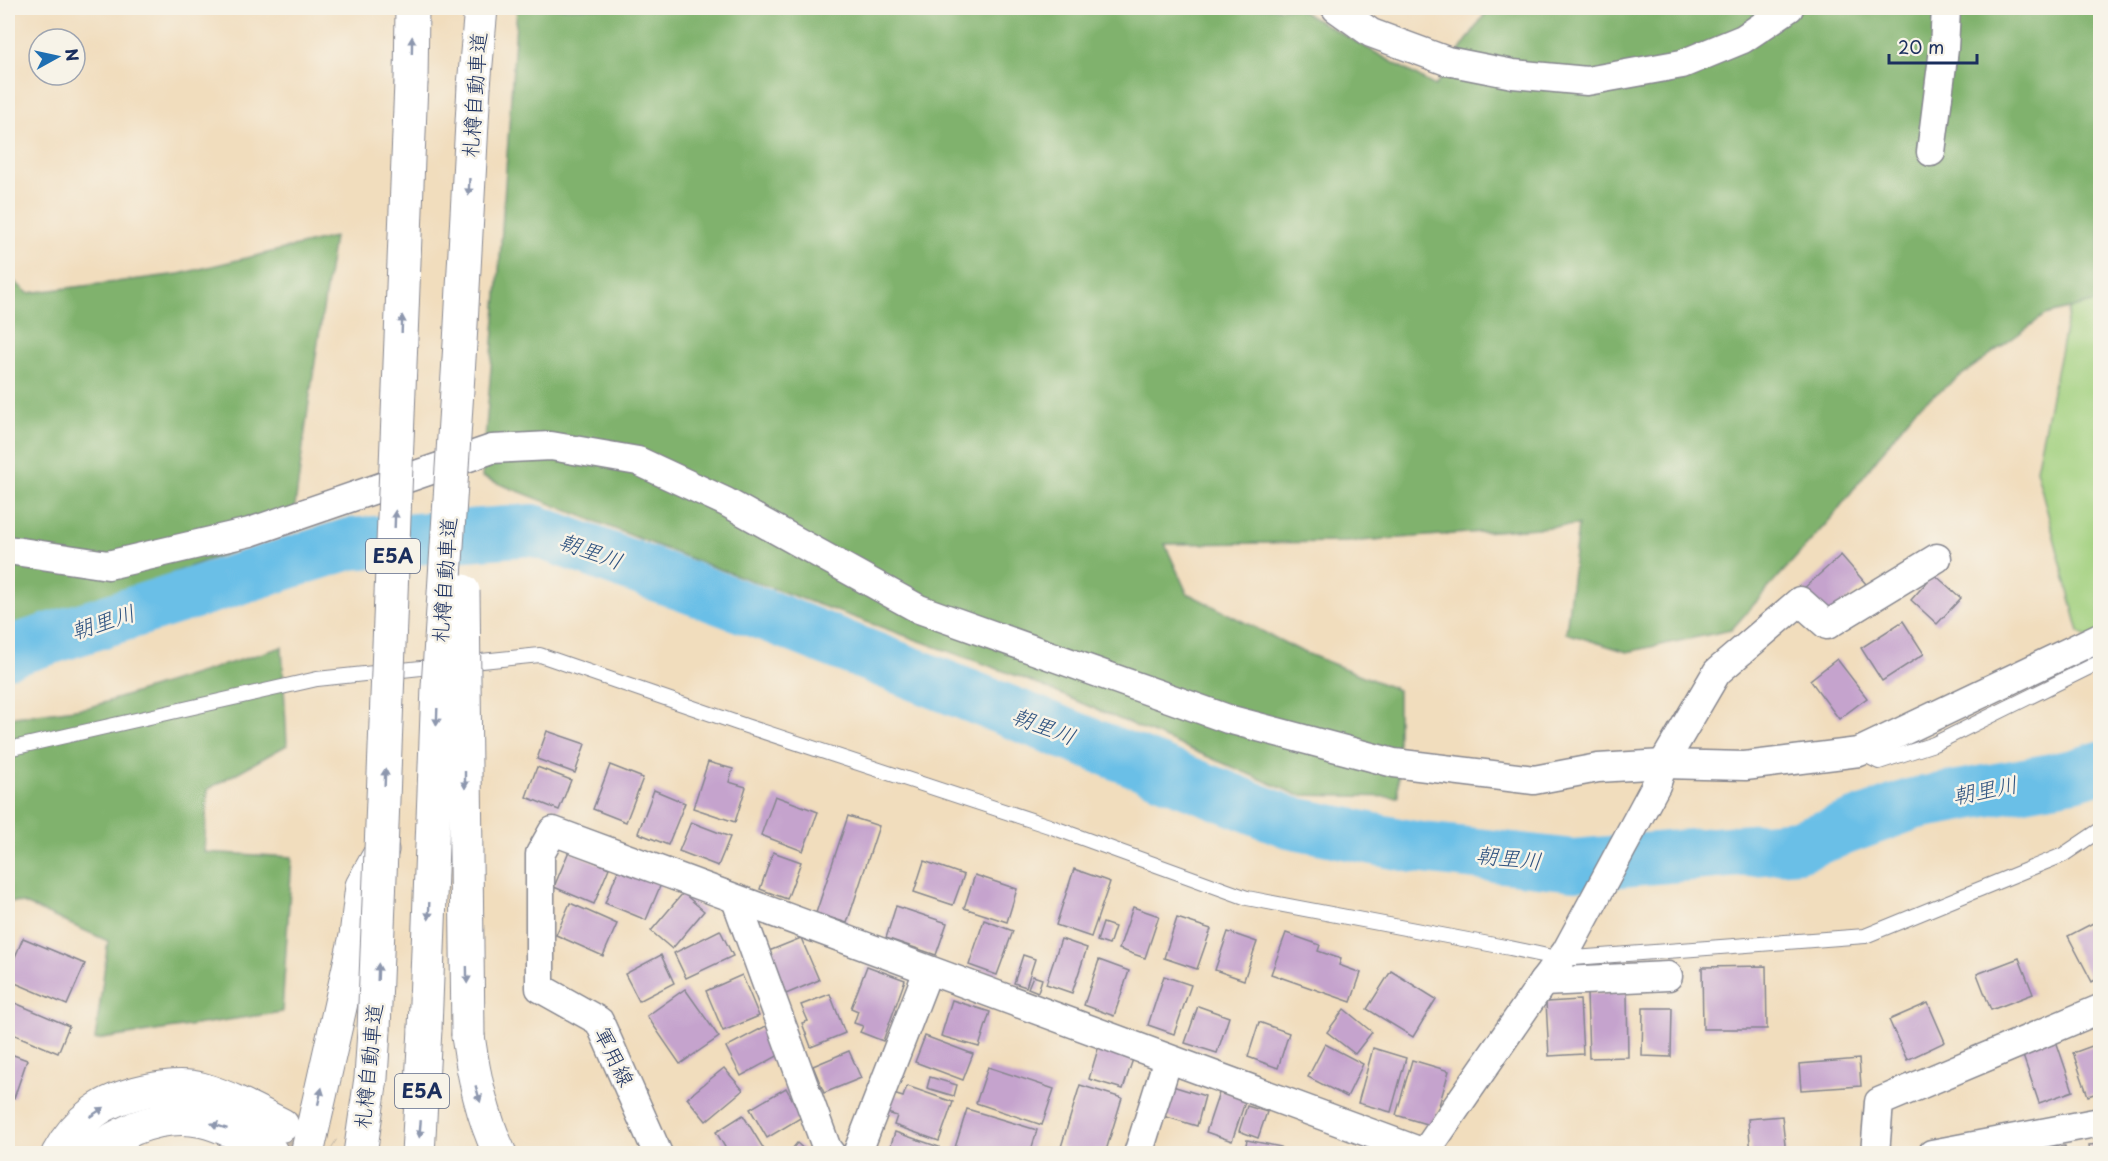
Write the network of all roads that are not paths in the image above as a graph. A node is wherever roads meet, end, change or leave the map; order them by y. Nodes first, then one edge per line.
1 (412, 8) edge
2 (481, 8) edge
3 (1336, 8) edge
4 (1789, 8) edge
5 (1946, 8) edge
6 (1931, 152) dead end
7 (460, 343) junction
8 (8, 550) edge
9 (1936, 558) dead end
10 (2100, 637) edge
11 (2100, 662) edge
12 (8, 749) edge
13 (1859, 752) junction
14 (1659, 774) junction
15 (2100, 830) edge
16 (382, 850) junction
17 (736, 900) junction
18 (1563, 956) junction
19 (928, 971) junction
20 (1668, 976) dead end
21 (1542, 982) junction
22 (2100, 1009) edge
23 (1168, 1059) junction
24 (2100, 1122) edge
25 (1424, 1153) edge
26 (58, 1154) edge
27 (96, 1154) edge
28 (307, 1154) edge
29 (360, 1154) edge
30 (418, 1154) edge
31 (500, 1154) edge
32 (658, 1154) edge
33 (831, 1154) edge
34 (857, 1154) edge
35 (1138, 1154) edge
36 (1875, 1154) edge
37 (1932, 1154) edge

16 -> 1 highway, 札樽自動車道 / E5A, bridge
2 -> 7 highway, 札樽自動車道 / E5A, bridge
3 - 4 street
5 - 6 street
7 -> 30 highway, 札樽自動車道 / E5A, bridge
7 -> 31 highway, bridge
8 - 14 street
9 - 14 street
10 - 13 street
11 - 13 lane
12 - 18 lane
13 - 14 street
14 - 18 street
15 - 18 lane
28 -> 16 highway
29 -> 16 highway, 札樽自動車道 / E5A, bridge
17 - 19 street
17 - 32 street, 軍用線
17 - 33 street
18 - 21 street
19 - 23 street
19 - 34 street
20 - 21 street
21 - 25 street
22 - 36 street
23 - 25 street
23 - 35 street
24 - 37 street
26 -> 27 highway

